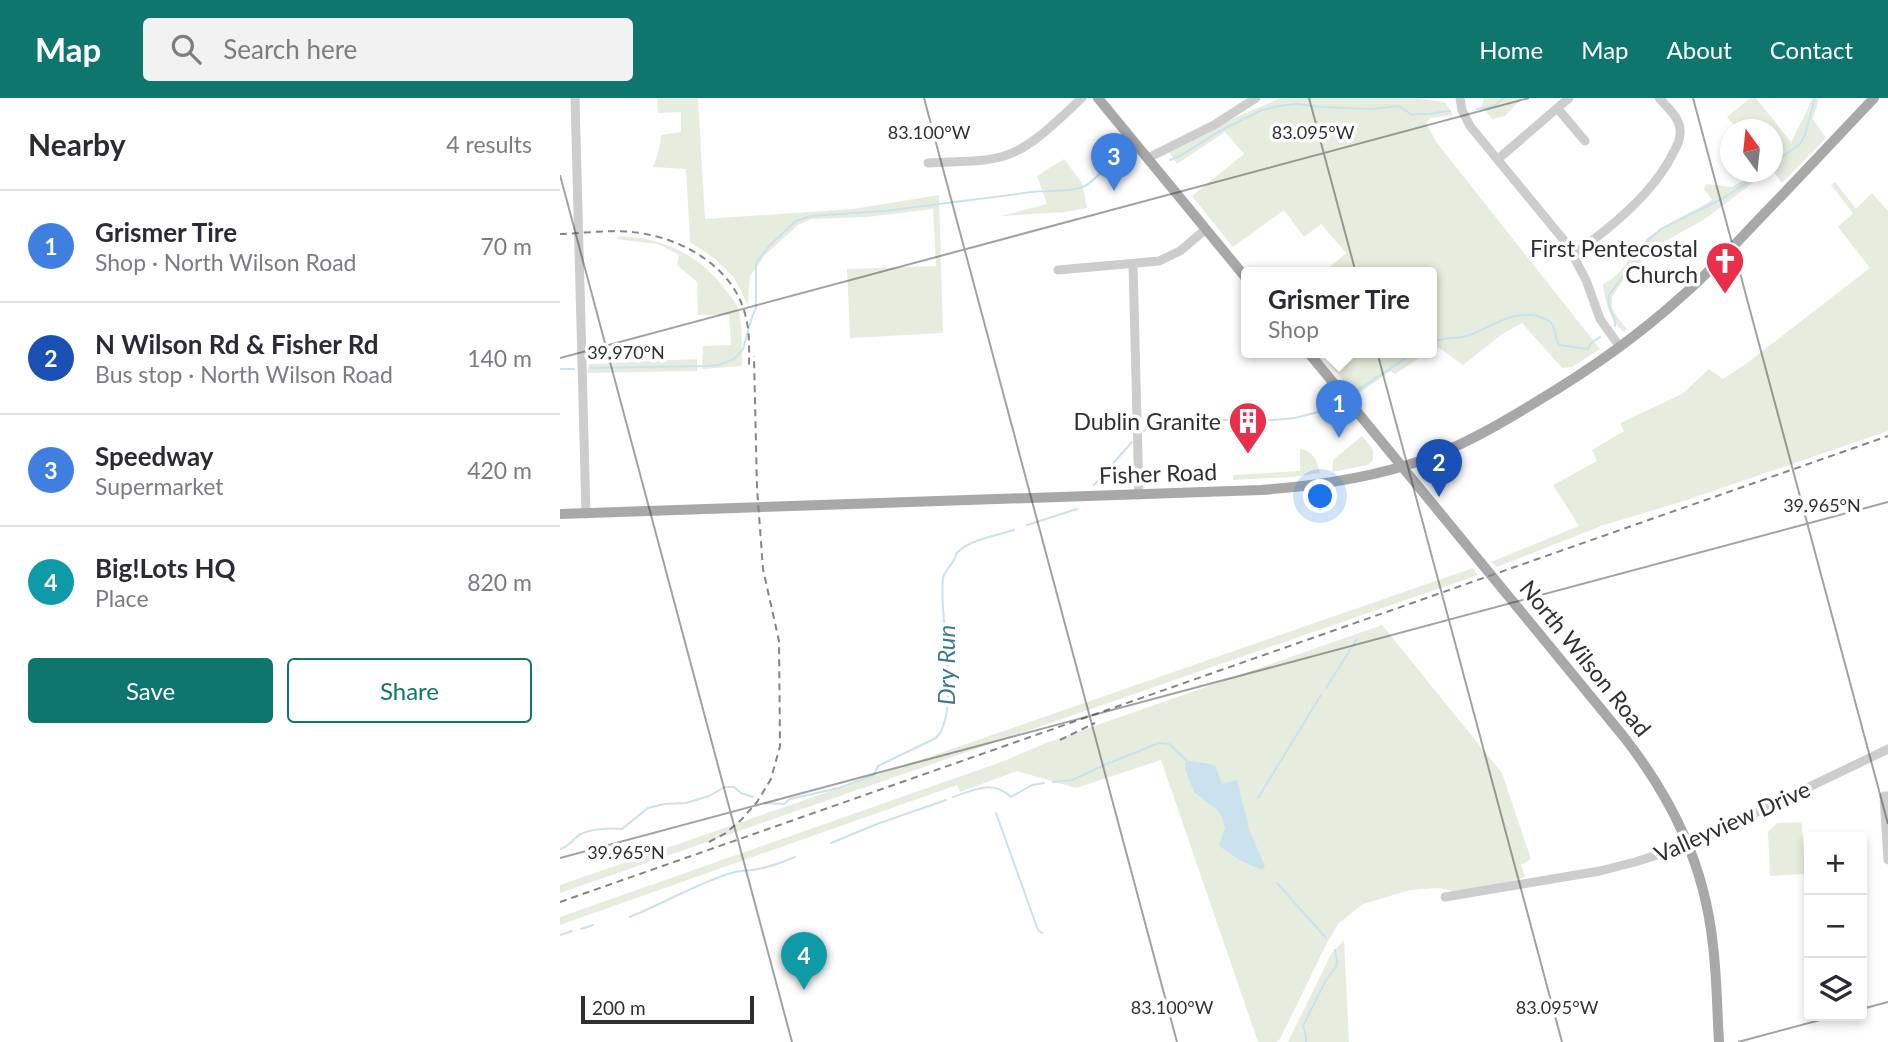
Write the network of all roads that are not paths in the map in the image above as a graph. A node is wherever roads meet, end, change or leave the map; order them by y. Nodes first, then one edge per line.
1 (575, 98) edge
2 (1083, 98) edge
3 (1098, 98) edge
4 (1256, 98) edge
5 (1460, 98) edge
6 (1569, 98) edge
7 (1659, 98) edge
8 (1874, 98) edge
9 (1558, 109) junction
10 (1585, 141) dead end
11 (1148, 158) junction
12 (1497, 159) junction
13 (928, 163) dead end
14 (1206, 229) junction
15 (1573, 254) junction
16 (1133, 265) junction
17 (1058, 270) dead end
18 (1241, 272) edge
19 (1620, 346) junction
20 (1313, 358) edge
21 (1402, 466) junction
22 (1139, 495) junction
23 (560, 514) edge
24 (586, 514) junction
25 (1888, 749) edge
26 (1888, 796) edge
27 (1689, 845) junction
28 (1888, 860) edge
29 (1445, 897) dead end
30 (1719, 1042) edge

1 - 24 street
2 - 13 street
3 - 11 main road
4 - 11 street
5 - 12 street
6 - 9 street
7 - 15 street
8 - 19 main road, Fisher Road
9 - 10 street
9 - 12 street
11 - 14 main road
12 - 15 street
14 - 16 street
14 - 18 main road
15 - 19 street
16 - 17 street
16 - 22 street
19 - 21 main road, Fisher Road
20 - 21 main road, North Wilson Road
21 - 22 main road, Fisher Road
21 - 27 main road, North Wilson Road
22 - 24 main road, Fisher Road
23 - 24 main road, Fisher Road
25 - 27 street, Valleyview Drive
26 - 28 street
27 - 29 street, Valleyview Drive
27 - 30 main road, North Wilson Road

